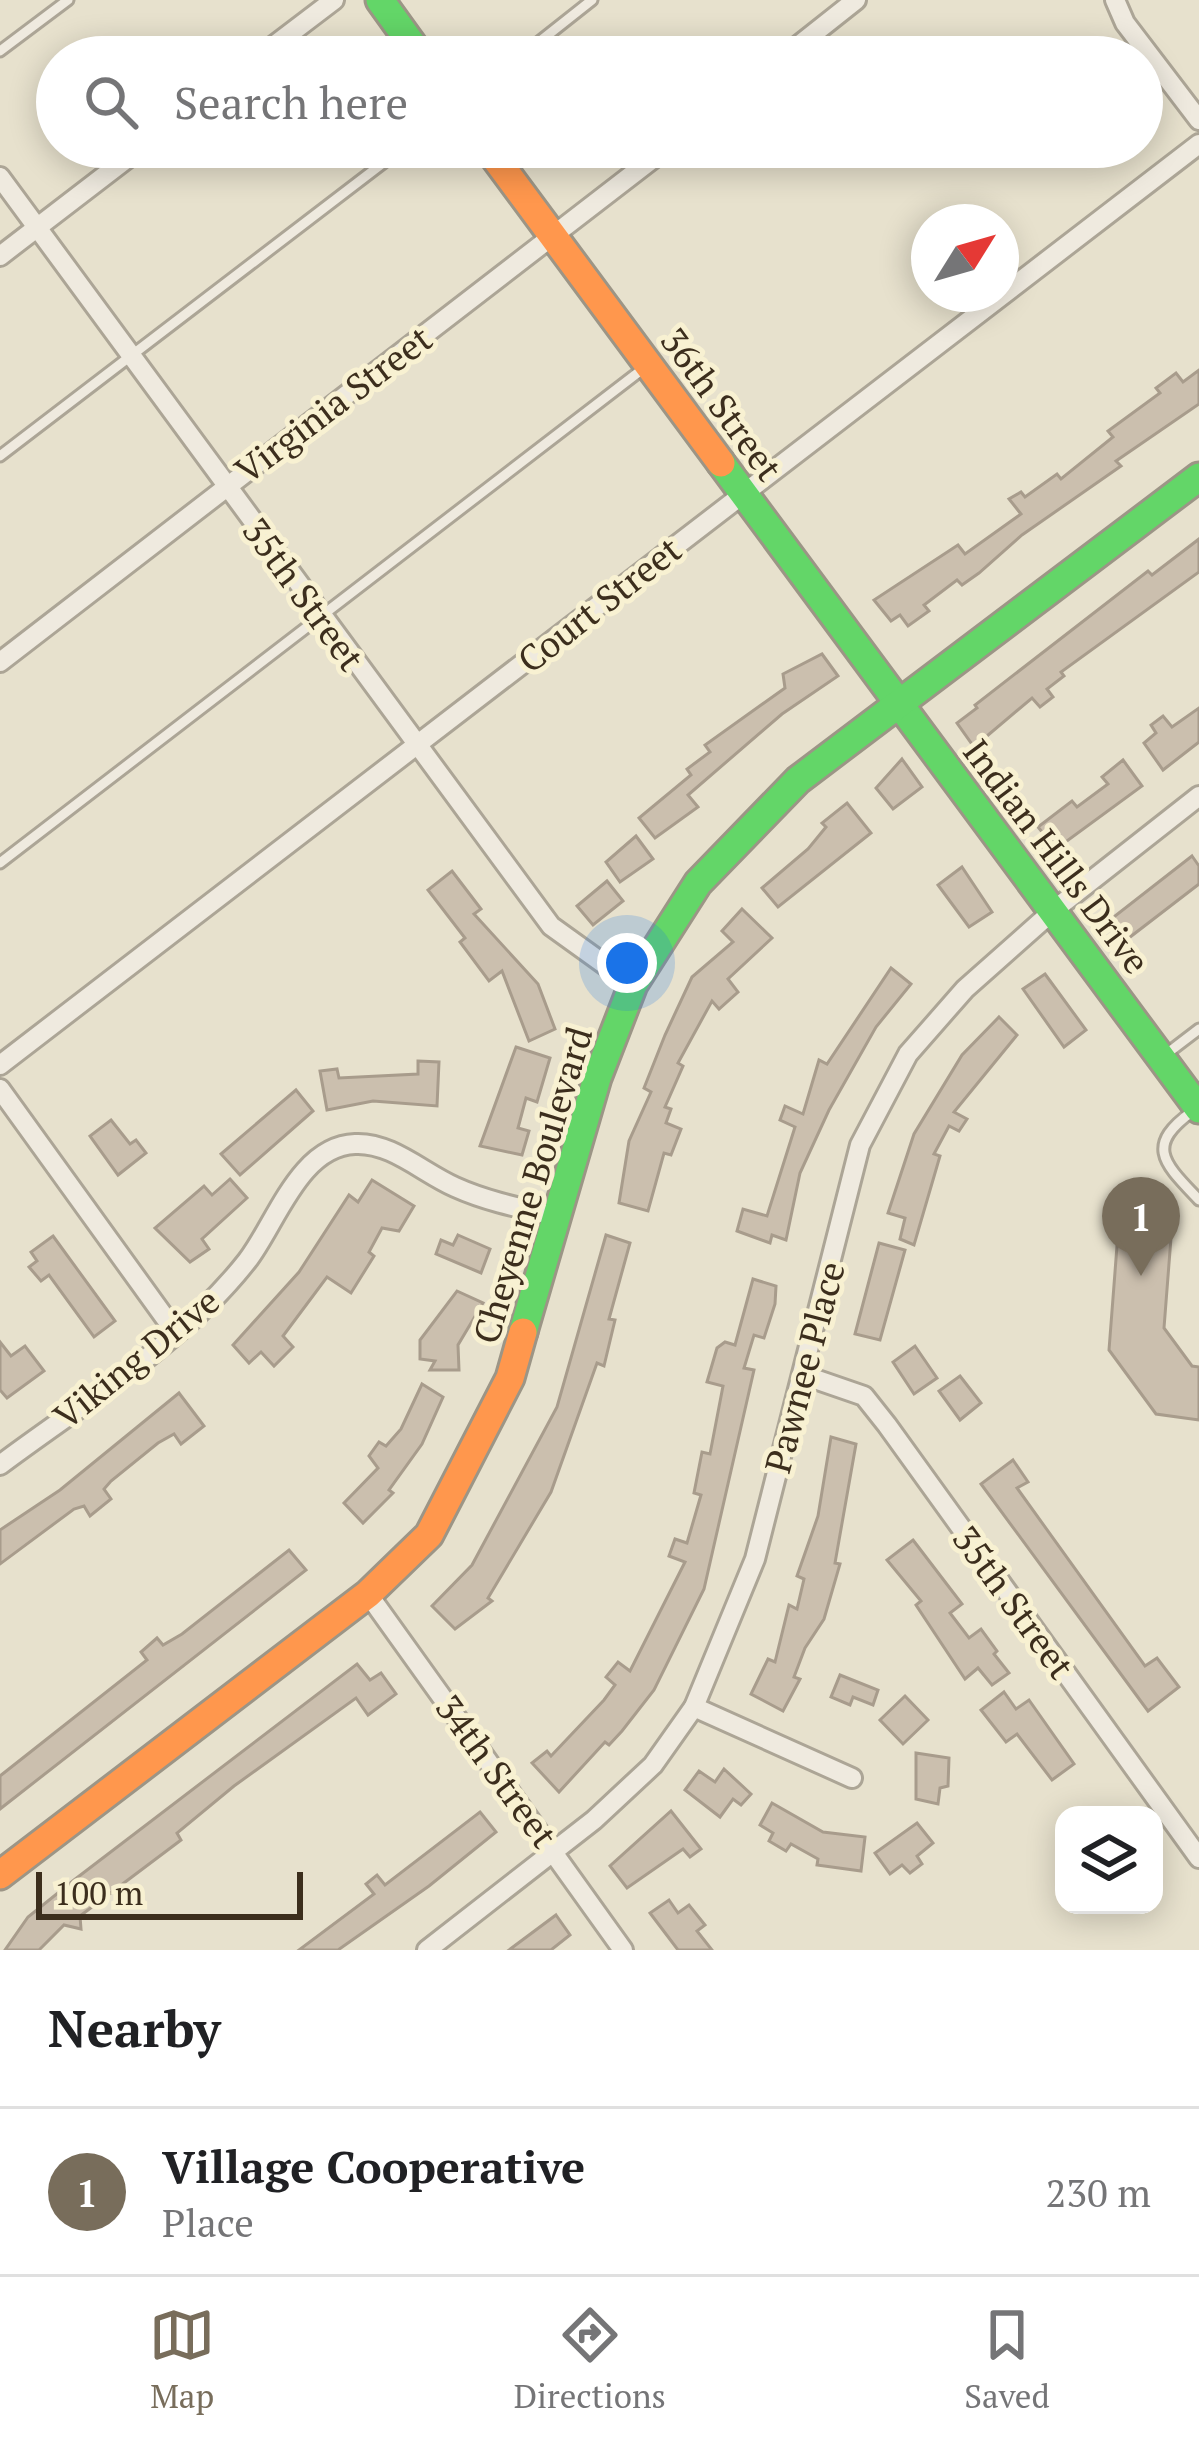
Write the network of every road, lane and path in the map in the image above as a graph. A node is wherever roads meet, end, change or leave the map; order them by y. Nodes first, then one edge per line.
1 (68, 0) edge
2 (334, 0) edge
3 (380, 0) edge
4 (592, 0) edge
5 (856, 0) edge
6 (1114, 0) edge
7 (287, 36) edge
8 (406, 36) edge
9 (547, 36) edge
10 (811, 36) edge
11 (1136, 36) edge
12 (0, 51) edge
13 (1163, 72) edge
14 (1199, 120) edge
15 (1199, 144) edge
16 (115, 168) edge
17 (377, 168) edge
18 (503, 168) edge
19 (641, 168) edge
20 (0, 177) edge
21 (37, 228) junction
22 (553, 236) junction
23 (0, 256) edge
24 (131, 356) junction
25 (648, 365) junction
26 (0, 455) edge
27 (1199, 477) edge
28 (226, 487) junction
29 (743, 494) junction
30 (320, 616) junction
31 (0, 662) edge
32 (899, 704) junction
33 (416, 746) junction
34 (1199, 796) edge
35 (0, 863) edge
36 (1054, 910) junction
37 (633, 986) junction
38 (1199, 1029) edge
39 (1161, 1058) junction
40 (0, 1065) edge
41 (0, 1089) edge
42 (1198, 1108) edge
43 (1199, 1200) edge
44 (560, 1217) junction
45 (176, 1333) junction
46 (806, 1376) junction
47 (0, 1466) edge
48 (368, 1594) junction
49 (694, 1707) junction
50 (853, 1778) dead end
51 (556, 1853) junction
52 (1199, 1858) edge
53 (0, 1875) edge
54 (427, 1950) edge
55 (623, 1950) edge

1 - 12 lane
2 - 7 street
3 - 8 street
4 - 9 lane
5 - 10 street
6 - 11 street
13 - 14 street
15 - 29 street, Court Street
16 - 21 street
17 - 24 lane
18 - 22 street, 36th Street
19 - 22 street, Virginia Street
20 - 21 street, 35th Street
21 - 23 street
21 - 24 street, 35th Street
22 - 25 street, 36th Street
22 - 28 street, Virginia Street
24 - 26 lane
24 - 28 street, 35th Street
25 - 29 street, 36th Street
25 - 30 lane
27 - 32 street, Cheyenne Boulevard
28 - 30 street, 35th Street
28 - 31 street, Virginia Street
29 - 32 street, 36th Street
29 - 33 street, Court Street
30 - 33 street, 35th Street
30 - 35 lane
32 - 36 street, Indian Hills Drive
32 - 37 street, Cheyenne Boulevard
33 - 37 street, 35th Street
33 - 40 street, Court Street
34 - 36 street, Pawnee Place
36 - 39 street, Indian Hills Drive
36 - 46 street, Pawnee Place
37 - 44 street, Cheyenne Boulevard
38 - 39 lane
39 - 42 street, Indian Hills Drive
41 - 45 street
42 - 43 lane
44 - 45 street, Viking Drive
44 - 48 street, Cheyenne Boulevard
45 - 47 street, Viking Drive
46 - 49 street, Pawnee Place
46 - 52 street, 35th Street
48 - 51 street, 34th Street
48 - 53 street, Cheyenne Boulevard
49 - 50 street
49 - 51 street, Pawnee Place
51 - 54 street, Pawnee Place
51 - 55 street, 34th Street

